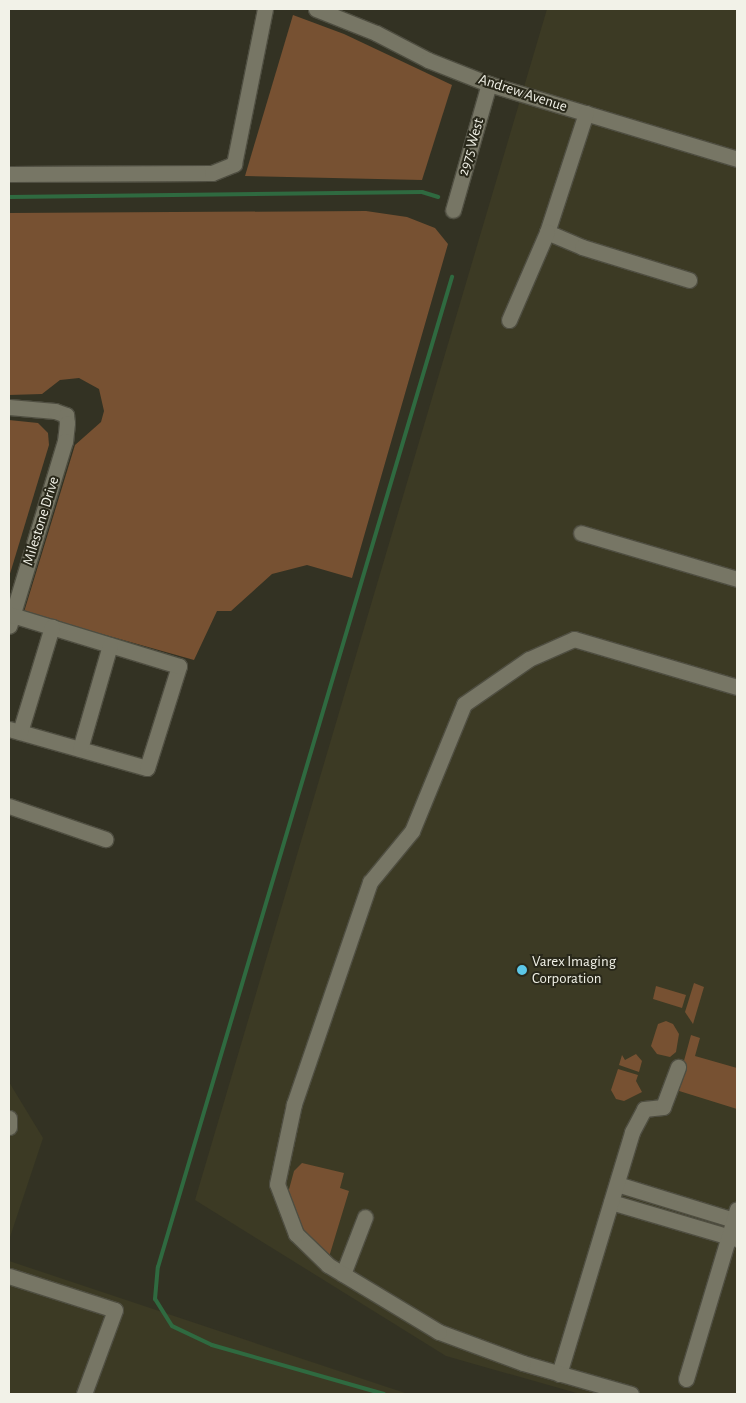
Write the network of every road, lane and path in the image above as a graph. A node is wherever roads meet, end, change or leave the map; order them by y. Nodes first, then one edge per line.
1 (265, 9) edge
2 (316, 9) edge
3 (489, 84) junction
4 (586, 113) junction
5 (737, 159) edge
6 (9, 174) edge
7 (453, 210) dead end
8 (547, 232) junction
9 (689, 280) dead end
10 (509, 320) dead end
11 (9, 407) edge
12 (581, 533) dead end
13 (737, 579) edge
14 (10, 620) edge
15 (52, 627) junction
16 (110, 645) junction
17 (736, 683) edge
18 (14, 731) edge
19 (80, 749) junction
20 (9, 806) edge
21 (105, 839) dead end
22 (678, 1066) dead end
23 (9, 1118) edge
24 (9, 1126) edge
25 (617, 1184) junction
26 (612, 1202) junction
27 (365, 1217) dead end
28 (736, 1217) edge
29 (733, 1238) edge
30 (343, 1274) junction
31 (9, 1276) edge
32 (559, 1374) junction
33 (686, 1379) dead end
34 (84, 1394) edge
35 (631, 1394) edge

1 - 6 street
2 - 3 street, Andrew Avenue
3 - 4 street, Andrew Avenue
3 - 7 street, 2975 West
4 - 5 street, Andrew Avenue
4 - 8 street
8 - 9 street
8 - 10 street
11 - 14 street, Milestone Drive
12 - 13 street
14 - 15 street
15 - 16 street
15 - 18 street
16 - 19 street
16 - 19 street
17 - 30 street
18 - 19 street
20 - 21 street
22 - 25 street
23 - 24 street
25 - 26 street
25 - 28 street
26 - 29 street
26 - 32 street
27 - 30 street
28 - 29 street
29 - 33 street
30 - 32 street
31 - 34 street
32 - 35 street

